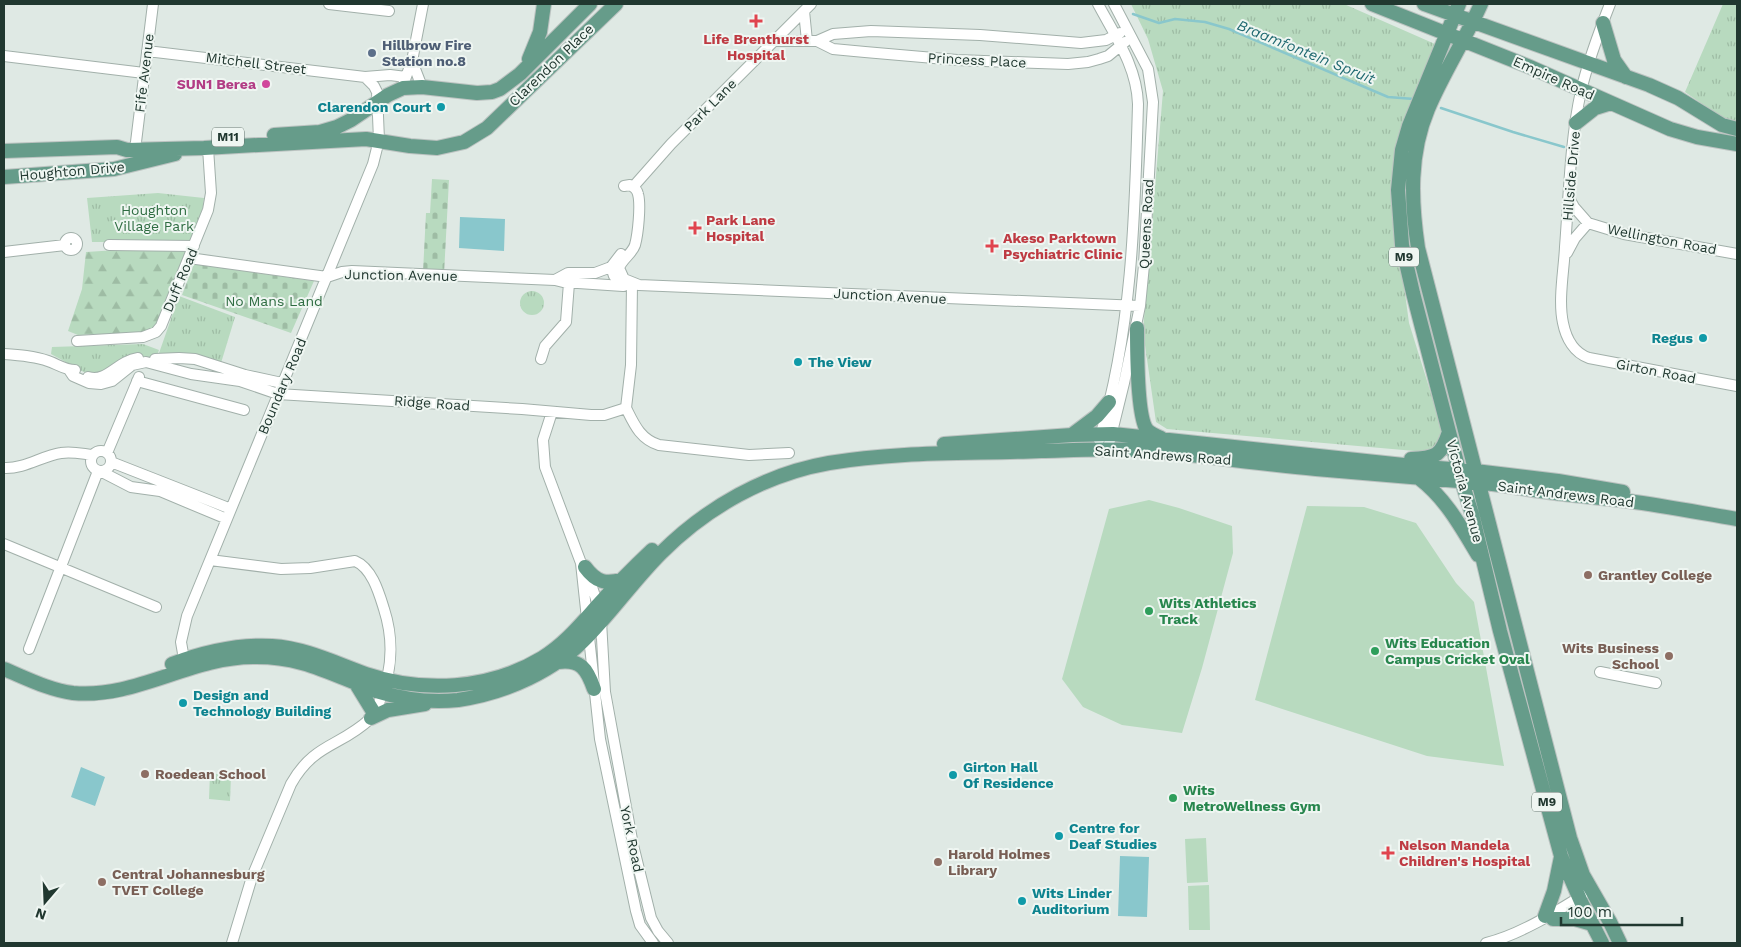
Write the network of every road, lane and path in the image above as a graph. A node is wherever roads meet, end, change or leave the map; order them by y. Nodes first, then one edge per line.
1 (153, 4) edge
2 (329, 4) edge
3 (424, 4) edge
4 (544, 4) edge
5 (590, 4) edge
6 (616, 4) edge
7 (1098, 4) edge
8 (1114, 4) edge
9 (1372, 4) edge
10 (1424, 4) edge
11 (1481, 4) edge
12 (1610, 4) edge
13 (808, 7) edge
14 (1456, 9) edge
15 (389, 11) dead end
16 (1473, 21) junction
17 (1603, 23) junction
18 (1447, 33) junction
19 (1130, 34) junction
20 (1115, 36) junction
21 (1463, 40) junction
22 (774, 41) junction
23 (812, 41) junction
24 (1121, 46) junction
25 (147, 51) junction
26 (4, 56) edge
27 (412, 62) junction
28 (1589, 63) junction
29 (526, 67) junction
30 (144, 74) junction
31 (1626, 76) junction
32 (365, 77) junction
33 (404, 83) junction
34 (422, 87) junction
35 (1581, 91) junction
36 (377, 103) junction
37 (1611, 103) junction
38 (1576, 123) junction
39 (1737, 129) edge
40 (379, 140) junction
41 (1737, 144) edge
42 (128, 146) junction
43 (202, 148) junction
44 (4, 151) edge
45 (4, 172) edge
46 (4, 176) edge
47 (633, 186) junction
48 (1569, 197) junction
49 (1588, 223) junction
50 (108, 244) dead end
51 (66, 245) dead end
52 (194, 246) junction
53 (4, 252) edge
54 (1737, 254) edge
55 (189, 258) junction
56 (1564, 264) junction
57 (615, 268) junction
58 (327, 277) junction
59 (556, 280) junction
60 (569, 283) junction
61 (631, 286) junction
62 (1127, 306) junction
63 (1140, 306) junction
64 (1137, 328) junction
65 (77, 341) dead end
66 (1576, 350) joint
67 (4, 354) edge
68 (541, 359) dead end
69 (69, 370) junction
70 (282, 383) junction
71 (1737, 386) edge
72 (278, 394) junction
73 (1109, 402) junction
74 (626, 408) junction
75 (244, 410) dead end
76 (552, 412) junction
77 (1449, 432) junction
78 (1107, 434) junction
79 (1072, 435) junction
80 (1163, 440) junction
81 (1102, 448) junction
82 (789, 453) dead end
83 (93, 455) junction
84 (109, 458) junction
85 (1388, 463) junction
86 (4, 468) edge
87 (100, 471) junction
88 (1460, 476) junction
89 (1477, 477) junction
90 (1420, 479) junction
91 (231, 508) junction
92 (1737, 512) edge
93 (227, 519) junction
94 (1737, 519) edge
95 (4, 544) edge
96 (210, 560) junction
97 (583, 565) junction
98 (60, 568) junction
99 (1486, 569) junction
100 (623, 579) junction
101 (598, 605) junction
102 (156, 606) dead end
103 (594, 620) junction
104 (589, 635) junction
105 (29, 649) dead end
106 (4, 661) edge
107 (558, 662) junction
108 (185, 664) junction
109 (4, 669) edge
110 (1600, 672) dead end
111 (355, 682) junction
112 (1656, 683) dead end
113 (385, 687) junction
114 (594, 689) junction
115 (440, 701) junction
116 (373, 716) junction
117 (611, 728) junction
118 (598, 730) junction
119 (1561, 856) junction
120 (1594, 894) junction
121 (1580, 901) junction
122 (1549, 918) junction
123 (1592, 924) junction
124 (1527, 931) junction
125 (232, 943) edge
126 (653, 943) edge
127 (668, 943) edge
128 (1486, 943) edge
129 (1509, 943) edge
130 (1602, 943) edge
131 (1620, 943) edge

1 - 25 street, Fife Avenue
2 - 15 street
3 - 27 street
4 - 29 main road
5 - 29 main road, Clarendon Place / M11
6 - 40 main road, Clarendon Place / M11
7 - 20 street, Queens Road
8 - 19 street, Queens Road
9 - 18 main road, Empire Road
10 - 14 main road, Empire Road
11 - 16 main road, M9
12 - 17 street, Hillside Drive
13 - 22 street, Park Lane
13 - 23 street
14 - 16 main road, Empire Road
14 - 18 main road, M9
16 - 21 main road, M9
16 - 28 main road, Empire Road
17 - 28 street, Hillside Drive
17 - 31 main road
18 - 21 main road, Empire Road
18 - 77 main road, Victoria Avenue / M9
19 - 20 street, Princess Place
19 - 24 street, Princess Place
19 - 63 street, Queens Road
20 - 23 street, Princess Place
20 - 24 street, Queens Road
21 - 35 main road, Empire Road
21 - 89 main road, Victoria Avenue / M9
22 - 23 street, Princess Place
22 - 47 street, Park Lane
23 - 24 street, Princess Place
24 - 62 street, Queens Road
25 - 30 street, Fife Avenue
25 - 32 street, Mitchell Street
26 - 30 street
27 - 33 street
27 - 34 street
28 - 31 main road, Empire Road
28 - 35 street, Hillside Drive
29 - 34 main road, Clarendon Place / M11
30 - 42 street, Fife Avenue
31 - 39 main road, Empire Road
32 - 33 street, Mitchell Street
32 - 36 street
33 - 34 main road, Clarendon Place / M11
33 - 36 main road, M11
35 - 37 main road, Empire Road
35 - 38 street, Hillside Drive
36 - 40 street, Boundary Road
36 - 42 main road, M11
37 - 38 main road
37 - 41 main road, Empire Road
38 - 48 street, Hillside Drive
40 - 43 main road, M11
40 - 58 street, Boundary Road
42 - 43 main road, M11
42 - 44 main road, M11
42 - 45 main road, Houghton Drive
43 - 46 main road, Houghton Drive
43 - 52 street, Duff Road
47 - 57 street
47 - 57 street
48 - 49 street, Wellington Road
48 - 56 street, Hillside Drive
49 - 54 street, Wellington Road
49 - 56 street, Wellington Road
50 - 52 street
51 - 53 street
52 - 55 street, Duff Road
55 - 58 street, Junction Avenue
55 - 65 street, Duff Road
56 - 66 street, Hillside Drive
57 - 59 street, Junction Avenue
57 - 61 street
58 - 59 street, Junction Avenue
58 - 70 street, Boundary Road
59 - 60 street, Junction Avenue
60 - 61 street, Junction Avenue
60 - 68 street
61 - 62 street, Junction Avenue
61 - 74 street
62 - 63 street, Junction Avenue
62 - 73 street, Queens Road
63 - 64 street, Queens Road
64 - 78 street, Queens Road
64 - 80 main road
66 - 71 street, Girton Road
67 - 69 street
69 - 70 street
69 - 72 street, Ridge Road
70 - 72 street, Boundary Road
72 - 76 street, Ridge Road
72 - 91 street, Boundary Road
73 - 78 street, Queens Road
73 - 79 main road
74 - 76 street, Ridge Road
74 - 82 street
75 - 84 street
76 - 97 street, York Road
77 - 85 main road
77 - 88 main road, Victoria Avenue / M9
78 - 79 main road, Saint Andrews Road
78 - 80 main road, Saint Andrews Road
78 - 81 street, Queens Road
79 - 100 main road, Saint Andrews Road
80 - 85 main road, Saint Andrews Road
81 - 90 main road, Saint Andrews Road
81 - 103 main road, Saint Andrews Road
83 - 84 street
83 - 86 street
83 - 87 street
84 - 87 street
84 - 91 street
85 - 88 main road, Saint Andrews Road
87 - 93 street
87 - 98 street
88 - 89 main road, Saint Andrews Road
88 - 90 main road, Saint Andrews Road
88 - 99 main road, Victoria Avenue / M9
89 - 92 main road, Saint Andrews Road
89 - 94 main road, Saint Andrews Road
89 - 120 main road, Victoria Avenue / M9
90 - 99 main road
91 - 93 street, Boundary Road
93 - 96 street, Boundary Road
95 - 98 street
96 - 108 street, Boundary Road
96 - 113 street
97 - 100 main road
97 - 101 street, York Road
97 - 103 street, York Road
98 - 102 street
98 - 105 street
99 - 119 main road, Victoria Avenue / M9
100 - 101 main road, Saint Andrews Road
101 - 103 main road, Saint Andrews Road
103 - 104 main road, Saint Andrews Road
103 - 113 main road
103 - 117 street, York Road
104 - 107 main road, Saint Andrews Road
104 - 114 street, York Road
106 - 108 main road
107 - 114 main road
107 - 115 main road, Saint Andrews Road
108 - 109 main road
108 - 111 main road
108 - 113 main road
110 - 112 street
111 - 113 main road
111 - 116 main road
113 - 115 main road
113 - 116 street
114 - 118 street, York Road
115 - 116 main road
116 - 125 street
117 - 118 street
117 - 127 street, York Road
118 - 126 street, York Road
119 - 121 main road, Victoria Avenue / M9
119 - 122 main road
120 - 121 street
120 - 131 main road, Victoria Avenue / M9
121 - 122 street
121 - 123 main road, Victoria Avenue / M9
122 - 123 main road
122 - 124 street
123 - 130 main road, Victoria Avenue / M9
124 - 128 street
124 - 129 street

